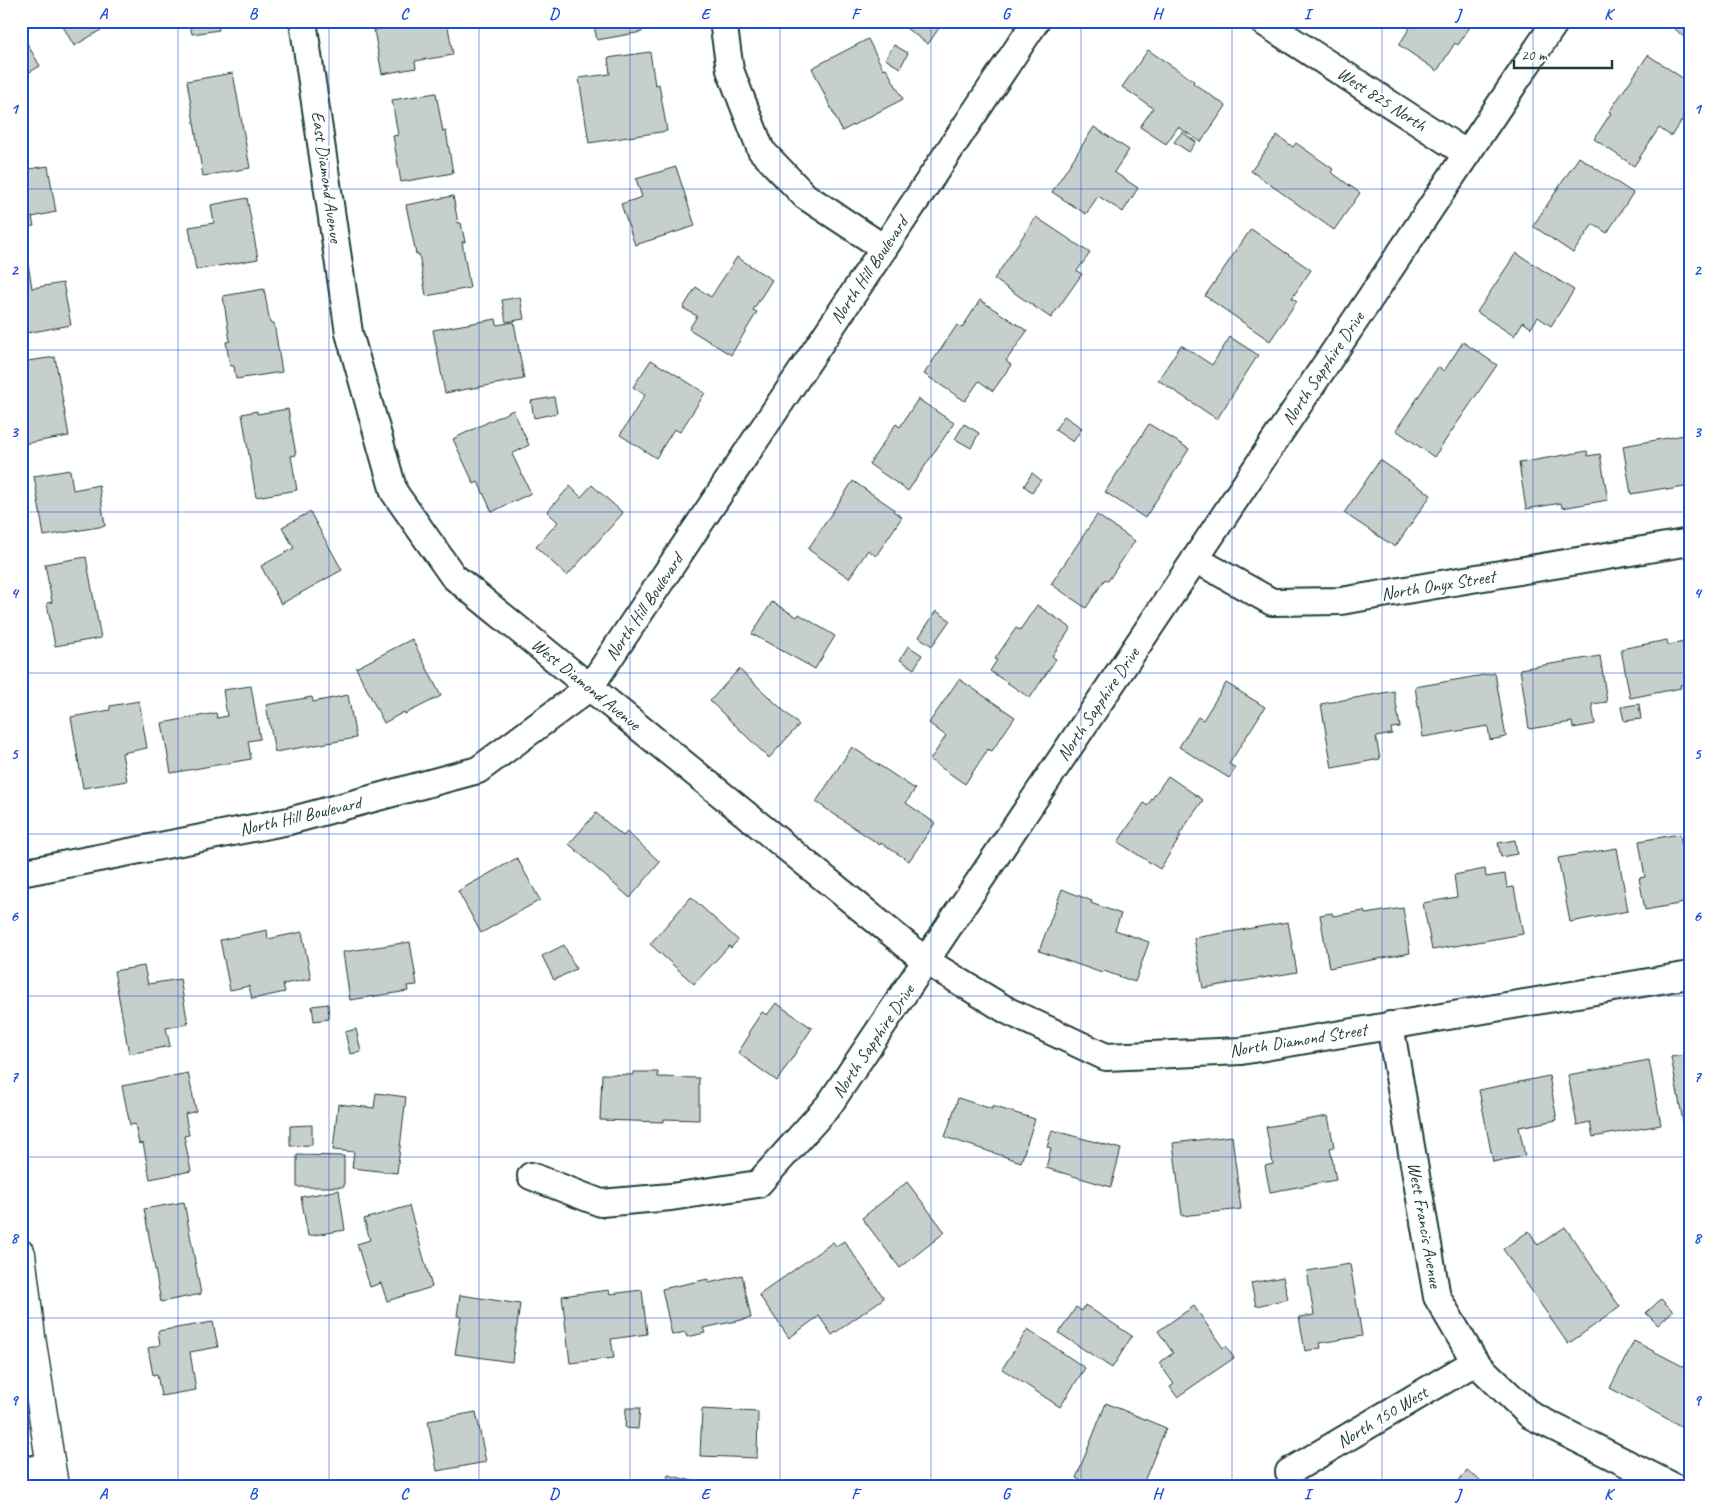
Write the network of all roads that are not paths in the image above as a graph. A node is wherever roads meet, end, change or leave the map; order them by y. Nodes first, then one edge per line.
1 (304, 21) edge
2 (723, 21) edge
3 (1036, 21) edge
4 (1262, 21) edge
5 (1556, 21) edge
6 (1467, 154) junction
7 (884, 248) junction
8 (349, 333) joint
9 (1690, 542) edge
10 (1195, 559) junction
11 (590, 687) junction
12 (21, 873) edge
13 (926, 961) junction
14 (1690, 975) edge
15 (1390, 1025) junction
16 (531, 1176) dead end
17 (21, 1254) edge
18 (1476, 1362) junction
19 (21, 1471) edge
20 (1289, 1472) dead end
21 (53, 1476) edge
22 (1672, 1486) edge

1 - 8 street, East Diamond Avenue
2 - 7 street
3 - 7 street, North Hill Boulevard
4 - 6 street, West 825 North
5 - 6 street, North Sapphire Drive
6 - 10 street, North Sapphire Drive
7 - 11 street, North Hill Boulevard
8 - 11 street, West Diamond Avenue
9 - 10 street, North Onyx Street
10 - 13 street, North Sapphire Drive
11 - 12 street, North Hill Boulevard
11 - 13 street, West Diamond Avenue
13 - 15 street, North Diamond Street
13 - 16 street, North Sapphire Drive
14 - 15 street, North Diamond Street
15 - 18 street, West Francis Avenue
17 - 21 main road
18 - 20 street, North 150 West
18 - 22 street, West Francis Avenue
19 - 21 street

